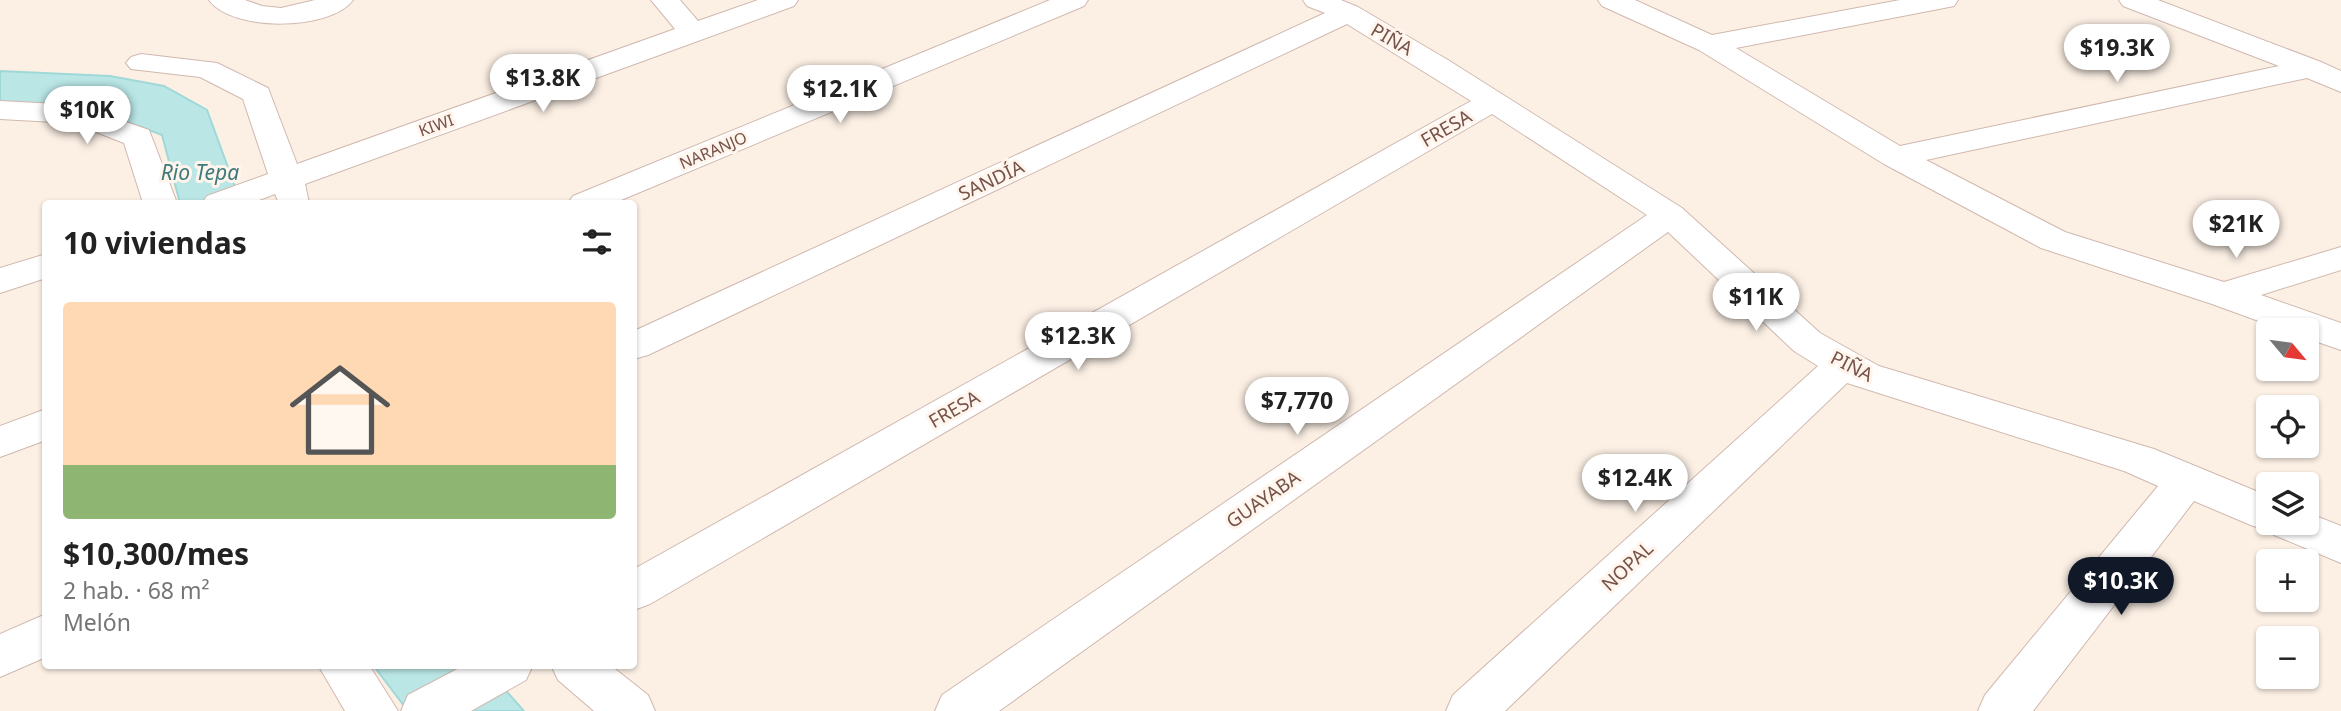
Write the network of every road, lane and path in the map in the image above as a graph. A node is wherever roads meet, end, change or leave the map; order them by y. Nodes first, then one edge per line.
1 (223, 0) edge
2 (339, 0) edge
3 (665, 0) edge
4 (784, 0) edge
5 (1074, 0) edge
6 (1612, 0) edge
7 (1944, 0) edge
8 (2133, 0) edge
9 (1333, 7) edge
10 (693, 33) junction
11 (1709, 44) junction
12 (141, 63) dead end
13 (2311, 68) junction
14 (2341, 83) edge
15 (1493, 101) junction
16 (0, 110) edge
17 (1895, 158) junction
18 (278, 191) edge
19 (159, 200) edge
20 (234, 200) edge
21 (592, 200) edge
22 (1670, 215) junction
23 (2341, 258) edge
24 (42, 266) edge
25 (0, 281) edge
26 (2225, 295) junction
27 (2341, 337) edge
28 (637, 345) edge
29 (1844, 364) junction
30 (42, 426) edge
31 (0, 442) edge
32 (2187, 480) junction
33 (2256, 509) edge
34 (2317, 535) edge
35 (2341, 545) edge
36 (637, 590) edge
37 (42, 636) edge
38 (0, 656) edge
39 (345, 669) edge
40 (502, 669) edge
41 (580, 669) edge
42 (373, 711) edge
43 (426, 711) edge
44 (630, 711) edge
45 (960, 711) edge
46 (1471, 711) edge
47 (2003, 711) edge

1 - 2 street
3 - 10 street
4 - 10 street, KIWI
5 - 21 street, NARANJO
6 - 11 street
7 - 11 street
8 - 13 street
9 - 15 street, PIÑA
9 - 28 street, SANDÍA
10 - 18 street, KIWI
11 - 17 street
12 - 18 street
13 - 14 street
13 - 17 street
15 - 22 street, PIÑA
15 - 36 street, FRESA
16 - 19 street
17 - 26 street
18 - 20 street, KIWI
22 - 29 street, PIÑA
22 - 45 street, GUAYABA
23 - 26 street
24 - 25 street
26 - 27 street
29 - 32 street, PIÑA
29 - 46 street, NOPAL
30 - 31 street
32 - 33 street, PIÑA
32 - 47 street
34 - 35 street
37 - 38 street
39 - 42 street
40 - 43 street
41 - 44 street

